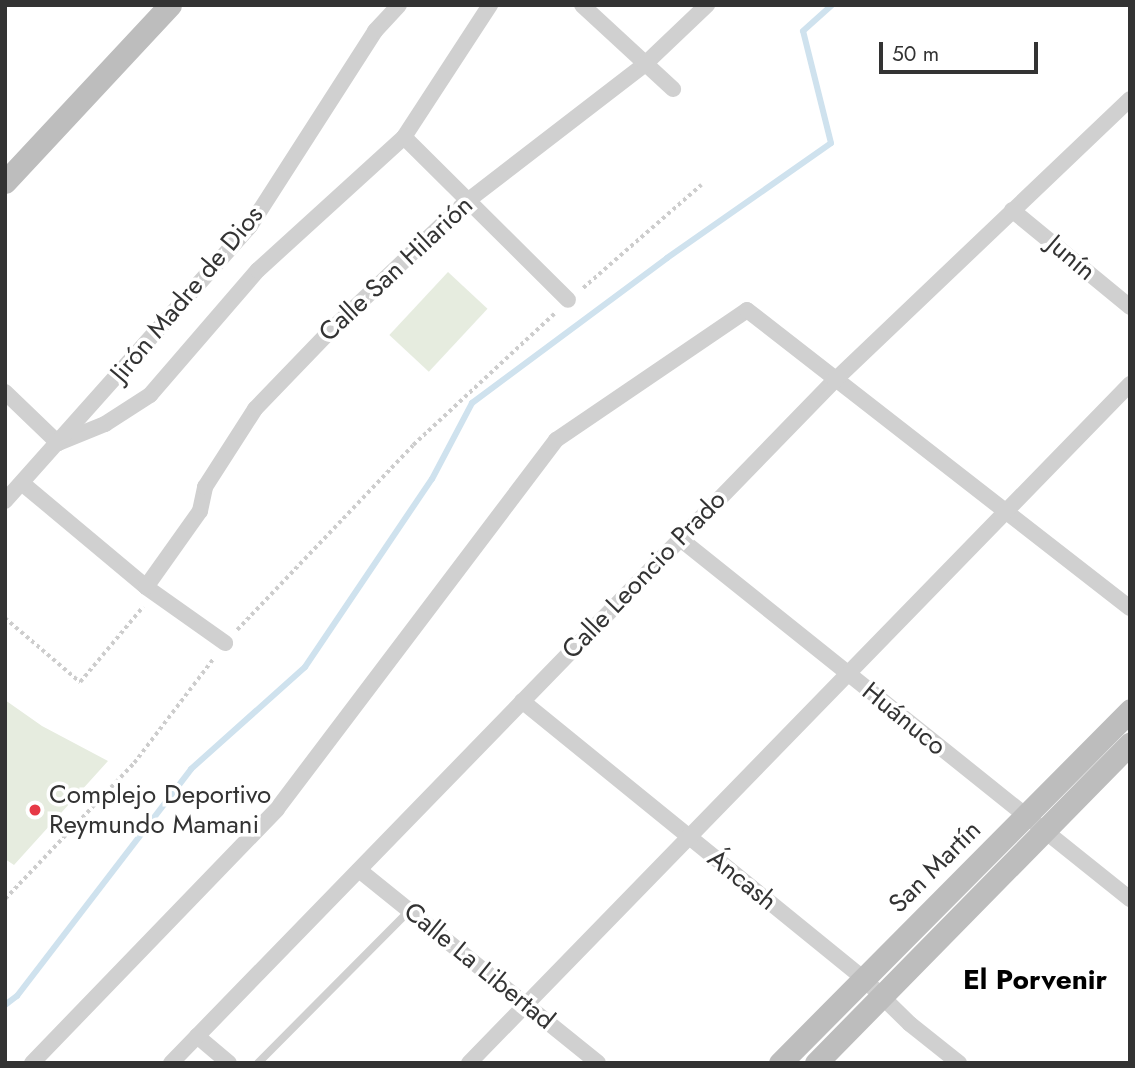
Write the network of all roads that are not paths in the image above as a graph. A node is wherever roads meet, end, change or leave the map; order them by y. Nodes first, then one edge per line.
1 (170, 5) edge
2 (399, 5) edge
3 (490, 5) edge
4 (582, 5) edge
5 (707, 5) edge
6 (645, 64) junction
7 (673, 89) dead end
8 (1130, 99) edge
9 (404, 137) junction
10 (5, 182) edge
11 (466, 202) junction
12 (1013, 210) junction
13 (568, 300) road end
14 (1130, 307) edge
15 (835, 380) junction
16 (1130, 384) edge
17 (5, 392) edge
18 (58, 443) junction
19 (23, 484) junction
20 (5, 501) edge
21 (1005, 513) junction
22 (679, 538) junction
23 (151, 589) junction
24 (1130, 608) edge
25 (225, 643) road end
26 (848, 674) junction
27 (522, 701) junction
28 (1130, 710) edge
29 (1105, 735) junction
30 (1126, 748) edge
31 (1025, 816) junction
32 (1044, 831) junction
33 (689, 837) junction
34 (359, 870) junction
35 (1130, 900) edge
36 (410, 910) junction
37 (864, 978) junction
38 (882, 996) junction
39 (527, 1003) junction
40 (197, 1036) junction
41 (32, 1063) edge
42 (172, 1063) edge
43 (229, 1063) edge
44 (258, 1063) edge
45 (469, 1063) edge
46 (598, 1063) edge
47 (780, 1063) edge
48 (816, 1063) edge
49 (959, 1063) edge

1 - 10 street
2 - 18 street, Jirón Madre de Dios
3 - 9 street
4 - 6 street
5 - 6 street, Calle San Hilarión
6 - 7 street
6 - 11 street, Calle San Hilarión
8 - 12 street, Calle Leoncio Prado
9 - 11 street
9 - 18 street
11 - 13 street
11 - 23 street, Calle San Hilarión
12 - 14 street, Junín
12 - 15 street, Calle Leoncio Prado
15 - 21 street
15 - 22 street, Calle Leoncio Prado
15 - 41 street
16 - 21 street
17 - 18 street
18 - 19 street, Jirón Madre de Dios
19 - 20 street, Jirón Madre de Dios
19 - 23 street
21 - 24 street
21 - 26 street
22 - 26 street, Huánuco
22 - 27 street, Calle Leoncio Prado
23 - 25 street
26 - 31 street, Huánuco
26 - 33 street
27 - 33 street, Áncash
27 - 34 street, Calle Leoncio Prado
28 - 29 street, San Martín
29 - 30 street
29 - 31 street, San Martín
30 - 32 street, San Martín
31 - 32 street, Huánuco
31 - 37 street, San Martín
32 - 35 street, Huánuco
32 - 38 street, San Martín
33 - 37 street, Áncash
33 - 39 street
34 - 36 street, Calle La Libertad
34 - 40 street, Calle Leoncio Prado
36 - 39 street, Calle La Libertad
36 - 44 lane
37 - 38 street, Áncash
37 - 47 street, San Martín
38 - 48 street, San Martín
38 - 49 street, Áncash
39 - 45 street
39 - 46 street, Calle La Libertad
40 - 42 street, Calle Leoncio Prado
40 - 43 street

